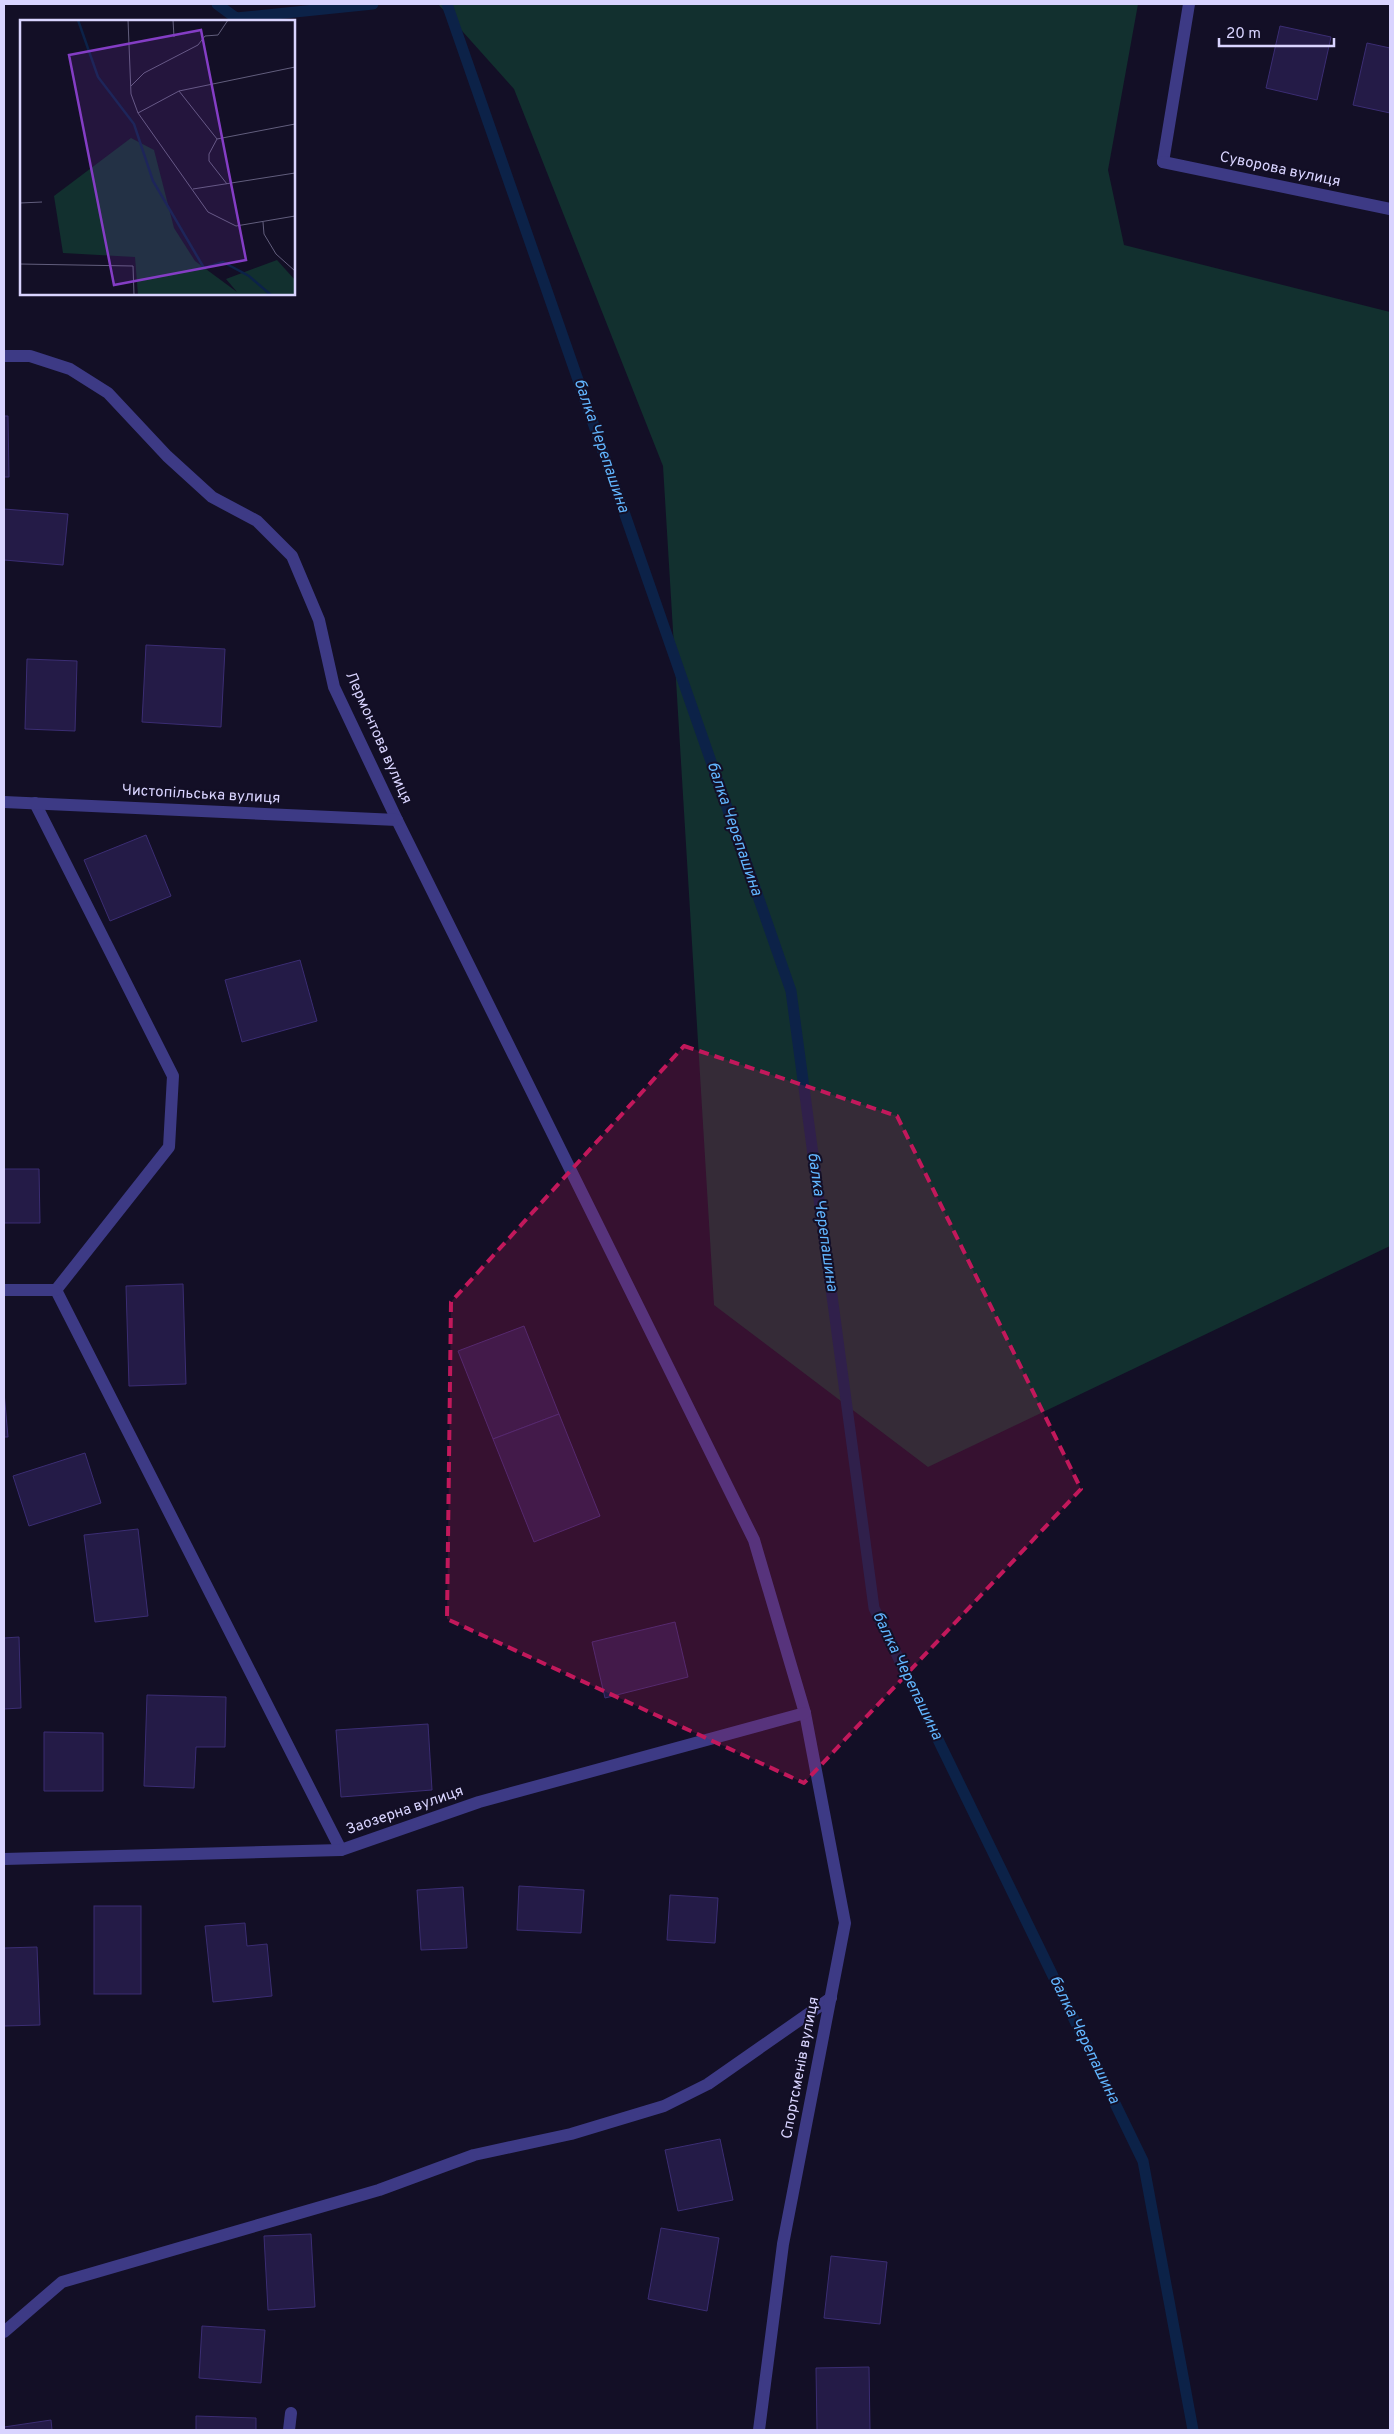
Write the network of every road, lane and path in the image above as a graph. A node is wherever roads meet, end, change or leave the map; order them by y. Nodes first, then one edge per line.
1 (1189, 4) edge
2 (1390, 209) edge
3 (4, 356) edge
4 (4, 802) edge
5 (35, 803) junction
6 (398, 820) junction
7 (4, 1290) edge
8 (56, 1290) junction
9 (804, 1713) junction
10 (341, 1850) junction
11 (4, 1859) edge
12 (830, 1998) junction
13 (4, 2332) edge
14 (291, 2413) dead end
15 (289, 2430) edge
16 (759, 2430) edge

1 - 2 street, Суворова вулиця
3 - 6 street, Лермонтова вулиця
4 - 5 street, Чистопільська вулиця
5 - 6 street, Чистопільська вулиця
5 - 8 street
6 - 9 street, Лермонтова вулиця
7 - 8 street
8 - 10 street
9 - 10 street, Заозерна вулиця
9 - 12 street, Спортсменів вулиця
10 - 11 street, Заозерна вулиця
12 - 13 street
12 - 16 street, Спортсменів вулиця
14 - 15 street

